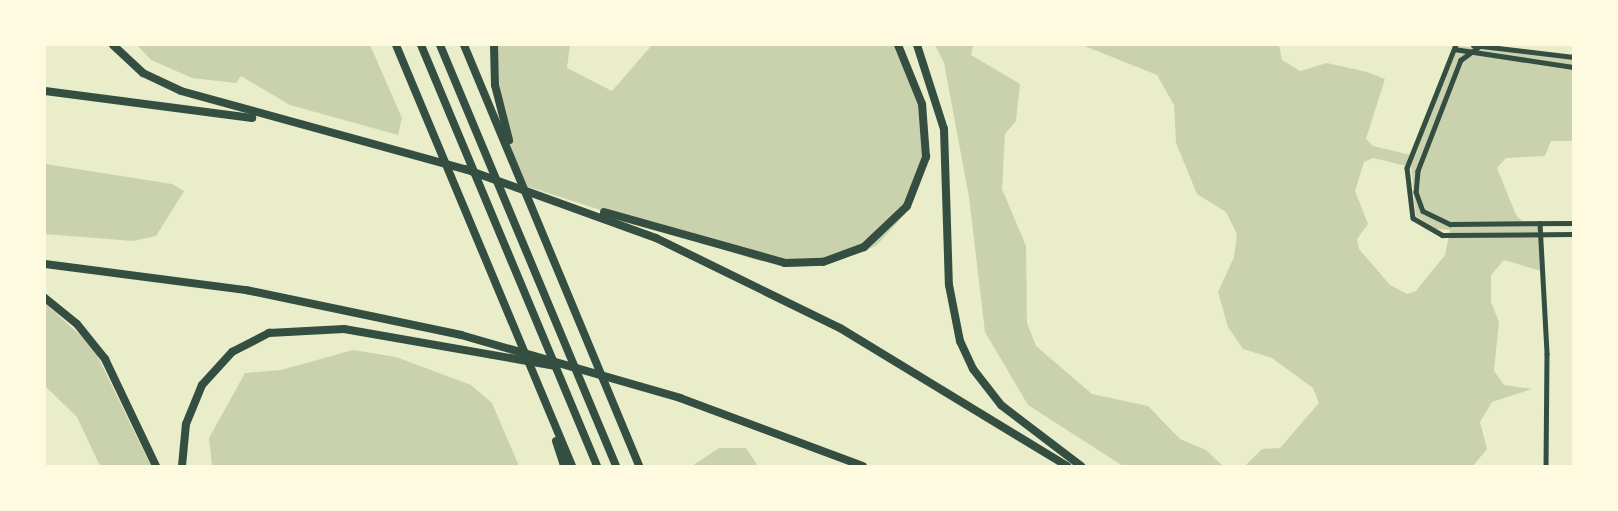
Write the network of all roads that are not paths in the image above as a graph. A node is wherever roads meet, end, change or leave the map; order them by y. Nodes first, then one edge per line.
1 (113, 45) edge
2 (396, 45) edge
3 (421, 45) edge
4 (440, 45) edge
5 (464, 45) edge
6 (494, 45) edge
7 (898, 45) edge
8 (917, 45) edge
9 (1478, 46) edge
10 (1455, 47) edge
11 (1466, 53) junction
12 (1573, 57) edge
13 (1573, 67) edge
14 (45, 91) edge
15 (390, 148) junction
16 (517, 172) junction
17 (544, 194) junction
18 (1540, 223) junction
19 (1573, 223) edge
20 (1450, 224) junction
21 (1540, 234) junction
22 (1573, 234) edge
23 (1451, 235) junction
24 (45, 264) edge
25 (45, 298) edge
26 (623, 380) junction
27 (544, 400) junction
28 (794, 439) junction
29 (156, 466) edge
30 (182, 466) edge
31 (564, 466) edge
32 (572, 466) edge
33 (597, 466) edge
34 (616, 466) edge
35 (639, 466) edge
36 (847, 466) edge
37 (863, 466) edge
38 (1067, 466) edge
39 (1081, 466) edge
40 (1546, 466) edge

1 - 15 highway
2 - 27 highway
3 - 33 highway
4 - 34 highway
5 - 16 highway
6 - 16 highway
7 - 17 highway
8 - 39 highway
9 - 11 street
9 - 12 street
10 - 11 street
10 - 23 street
11 - 13 street
11 - 20 street
14 - 15 highway
15 - 17 highway
16 - 35 highway
17 - 38 highway
18 - 19 street
18 - 20 street
18 - 21 street
20 - 23 street
21 - 22 street
21 - 23 street
21 - 40 street
24 - 26 highway
25 - 29 highway
26 - 28 highway
26 - 30 highway
27 - 31 highway
27 - 32 highway
28 - 36 highway
28 - 37 highway

